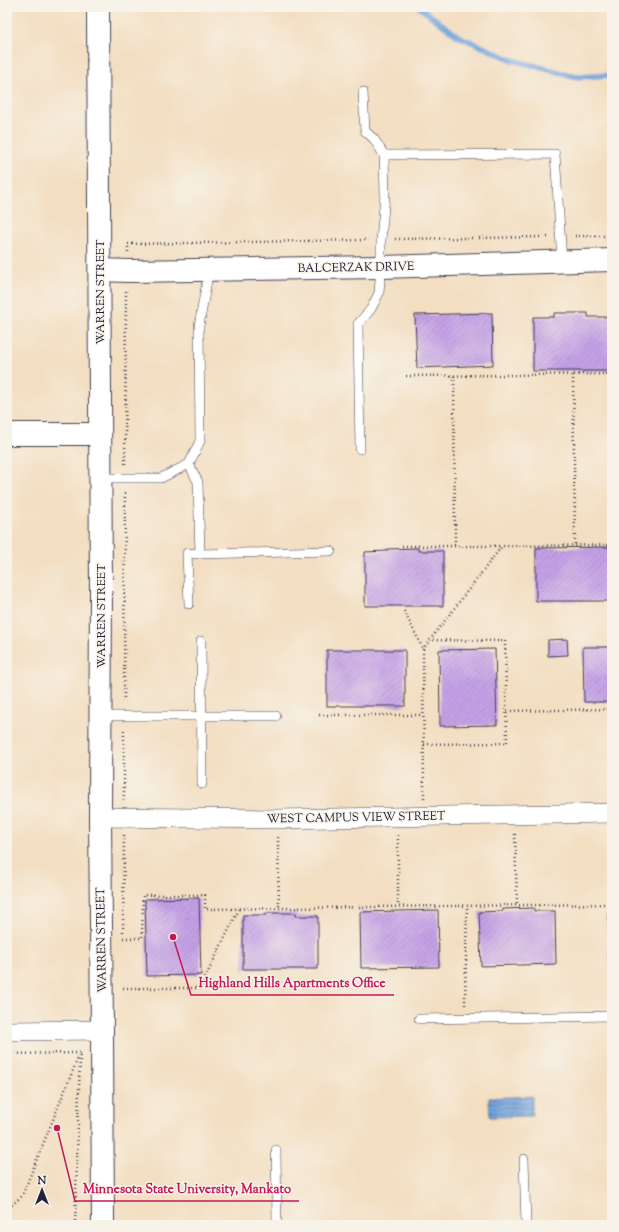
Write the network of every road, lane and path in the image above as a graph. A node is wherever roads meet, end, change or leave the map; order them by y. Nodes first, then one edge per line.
1 (98, 7) edge
2 (363, 92) dead end
3 (384, 155) junction
4 (612, 260) edge
5 (562, 261) junction
6 (381, 267) junction
7 (209, 269) junction
8 (100, 270) junction
9 (128, 271) junction
10 (612, 374) edge
11 (573, 375) junction
12 (406, 376) dead end
13 (454, 376) junction
14 (7, 434) edge
15 (100, 434) junction
16 (360, 449) dead end
17 (189, 464) junction
18 (100, 478) junction
19 (125, 478) junction
20 (575, 545) junction
21 (612, 545) edge
22 (402, 546) dead end
23 (455, 546) junction
24 (502, 546) junction
25 (331, 551) dead end
26 (200, 554) junction
27 (189, 604) dead end
28 (404, 612) dead end
29 (201, 640) dead end
30 (430, 640) junction
31 (423, 649) junction
32 (612, 709) edge
33 (506, 711) junction
34 (319, 715) dead end
35 (423, 715) junction
36 (100, 716) junction
37 (124, 716) junction
38 (201, 716) junction
39 (276, 716) dead end
40 (424, 744) junction
41 (202, 784) dead end
42 (612, 813) edge
43 (515, 815) junction
44 (100, 817) junction
45 (124, 817) junction
46 (398, 817) junction
47 (424, 817) junction
48 (278, 819) junction
49 (612, 904) edge
50 (517, 905) junction
51 (467, 906) junction
52 (398, 907) junction
53 (279, 908) junction
54 (238, 909) junction
55 (123, 938) junction
56 (123, 945) dead end
57 (123, 980) dead end
58 (123, 988) junction
59 (123, 995) dead end
60 (612, 1016) edge
61 (419, 1018) dead end
62 (464, 1018) junction
63 (102, 1030) junction
64 (7, 1031) edge
65 (80, 1053) junction
66 (7, 1054) edge
67 (276, 1150) dead end
68 (524, 1159) dead end
69 (7, 1209) edge
70 (75, 1225) edge
71 (102, 1225) edge
72 (277, 1225) edge
73 (526, 1225) edge

1 - 8 street, WARREN STREET
2 - 3 lane
3 - 5 lane
3 - 6 lane
4 - 5 street, BALCERZAK DRIVE
5 - 6 street, BALCERZAK DRIVE
6 - 7 street, BALCERZAK DRIVE
6 - 16 lane
7 - 9 street, BALCERZAK DRIVE
7 - 17 lane
8 - 9 street, BALCERZAK DRIVE
8 - 15 street, WARREN STREET
9 - 19 path
10 - 11 path
11 - 13 path
11 - 20 path
12 - 13 path
13 - 23 path
14 - 15 street
15 - 18 street, WARREN STREET
17 - 19 lane
17 - 26 lane
18 - 19 lane
18 - 36 street, WARREN STREET
19 - 37 path
20 - 21 path
20 - 24 path
22 - 23 path
23 - 24 path
24 - 30 path
25 - 26 lane
26 - 27 lane
28 - 31 path
29 - 38 lane
30 - 31 path
30 - 33 path
31 - 35 path
32 - 33 path
33 - 40 path
34 - 35 path
35 - 40 path
36 - 37 lane
36 - 44 street, WARREN STREET
37 - 38 lane
37 - 45 path
38 - 39 lane
38 - 41 lane
40 - 47 path
42 - 43 street, WEST CAMPUS VIEW STREET
43 - 47 street, WEST CAMPUS VIEW STREET
43 - 50 path
44 - 45 street, WEST CAMPUS VIEW STREET
44 - 63 street, WARREN STREET
45 - 48 street, WEST CAMPUS VIEW STREET
45 - 55 path
46 - 47 street, WEST CAMPUS VIEW STREET
46 - 48 street, WEST CAMPUS VIEW STREET
46 - 52 path
48 - 53 path
49 - 50 path
50 - 51 path
51 - 52 path
51 - 62 path
52 - 53 path
53 - 54 path
54 - 55 path
54 - 58 path
55 - 56 path
57 - 58 path
58 - 59 path
60 - 62 lane
61 - 62 lane
63 - 64 street
63 - 71 street, WARREN STREET
65 - 66 path
65 - 69 path
65 - 70 path
67 - 72 lane
68 - 73 lane

